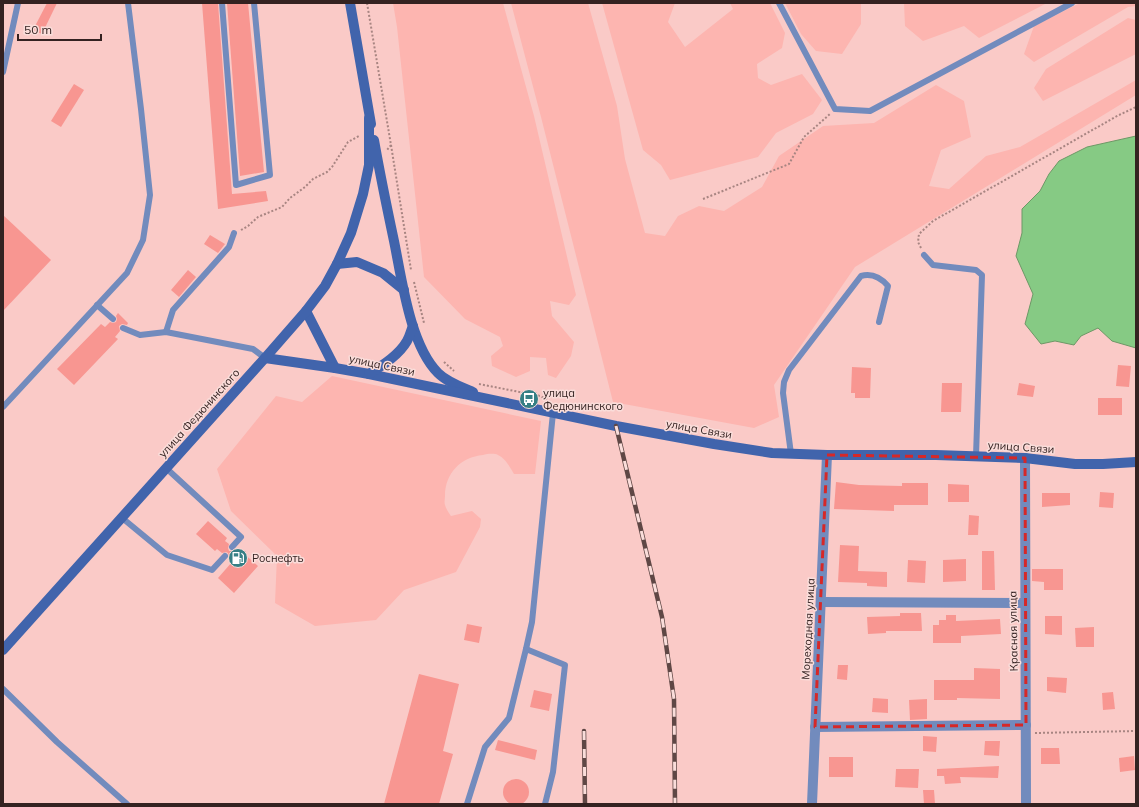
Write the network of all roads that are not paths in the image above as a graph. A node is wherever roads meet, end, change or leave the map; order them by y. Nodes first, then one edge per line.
1 (18, 3) edge
2 (128, 3) edge
3 (222, 3) edge
4 (254, 3) edge
5 (350, 3) edge
6 (779, 3) edge
7 (1072, 3) edge
8 (3, 72) edge
9 (369, 118) junction
10 (234, 233) road end
11 (924, 255) road end
12 (337, 264) junction
13 (404, 290) junction
14 (97, 305) junction
15 (306, 311) junction
16 (113, 319) dead end
17 (879, 322) dead end
18 (413, 326) junction
19 (123, 328) dead end
20 (166, 332) junction
21 (265, 358) junction
22 (335, 368) junction
23 (368, 374) junction
24 (493, 401) junction
25 (3, 407) edge
26 (553, 413) junction
27 (791, 454) junction
28 (827, 455) junction
29 (976, 456) junction
30 (1025, 458) junction
31 (1136, 462) edge
32 (166, 468) junction
33 (121, 518) junction
34 (232, 547) dead end
35 (224, 556) dead end
36 (822, 602) junction
37 (1025, 603) junction
38 (526, 649) junction
39 (3, 650) edge
40 (3, 689) edge
41 (815, 727) junction
42 (1026, 729) junction
43 (127, 804) edge
44 (468, 804) edge
45 (545, 804) edge
46 (812, 804) edge
47 (1026, 804) edge

1 - 8 lane
2 - 14 lane
3 - 4 lane
5 - 9 main road, улица Федюнинского
6 - 7 lane
9 - 12 main road, улица Федюнинского
9 - 13 main road, улица Федюнинского
10 - 20 lane
11 - 29 lane
12 - 13 main road
12 - 15 main road, улица Федюнинского
13 - 18 main road, улица Федюнинского
14 - 16 lane
14 - 25 lane
15 - 21 main road, улица Федюнинского
15 - 22 main road
17 - 27 lane
18 - 23 main road
18 - 24 main road, улица Федюнинского
19 - 20 lane
20 - 21 lane
21 - 22 main road, улица Связи
21 - 32 main road, улица Федюнинского
22 - 23 main road, улица Связи
23 - 24 main road, улица Связи
24 - 26 main road, улица Связи
26 - 27 main road, улица Связи
26 - 38 lane
27 - 28 main road, улица Связи
28 - 29 main road, улица Связи
28 - 36 street, Мореходная улица
29 - 30 main road, улица Связи
30 - 31 main road, улица Связи
30 - 37 street, Красная улица
32 - 33 main road, улица Федюнинского
32 - 34 lane
33 - 35 lane
33 - 39 main road, улица Федюнинского
36 - 37 street
36 - 41 street, Мореходная улица
37 - 42 street, Красная улица
38 - 44 lane
38 - 45 lane
40 - 43 lane
41 - 42 street
41 - 46 street, Мореходная улица
42 - 47 street, Красная улица

